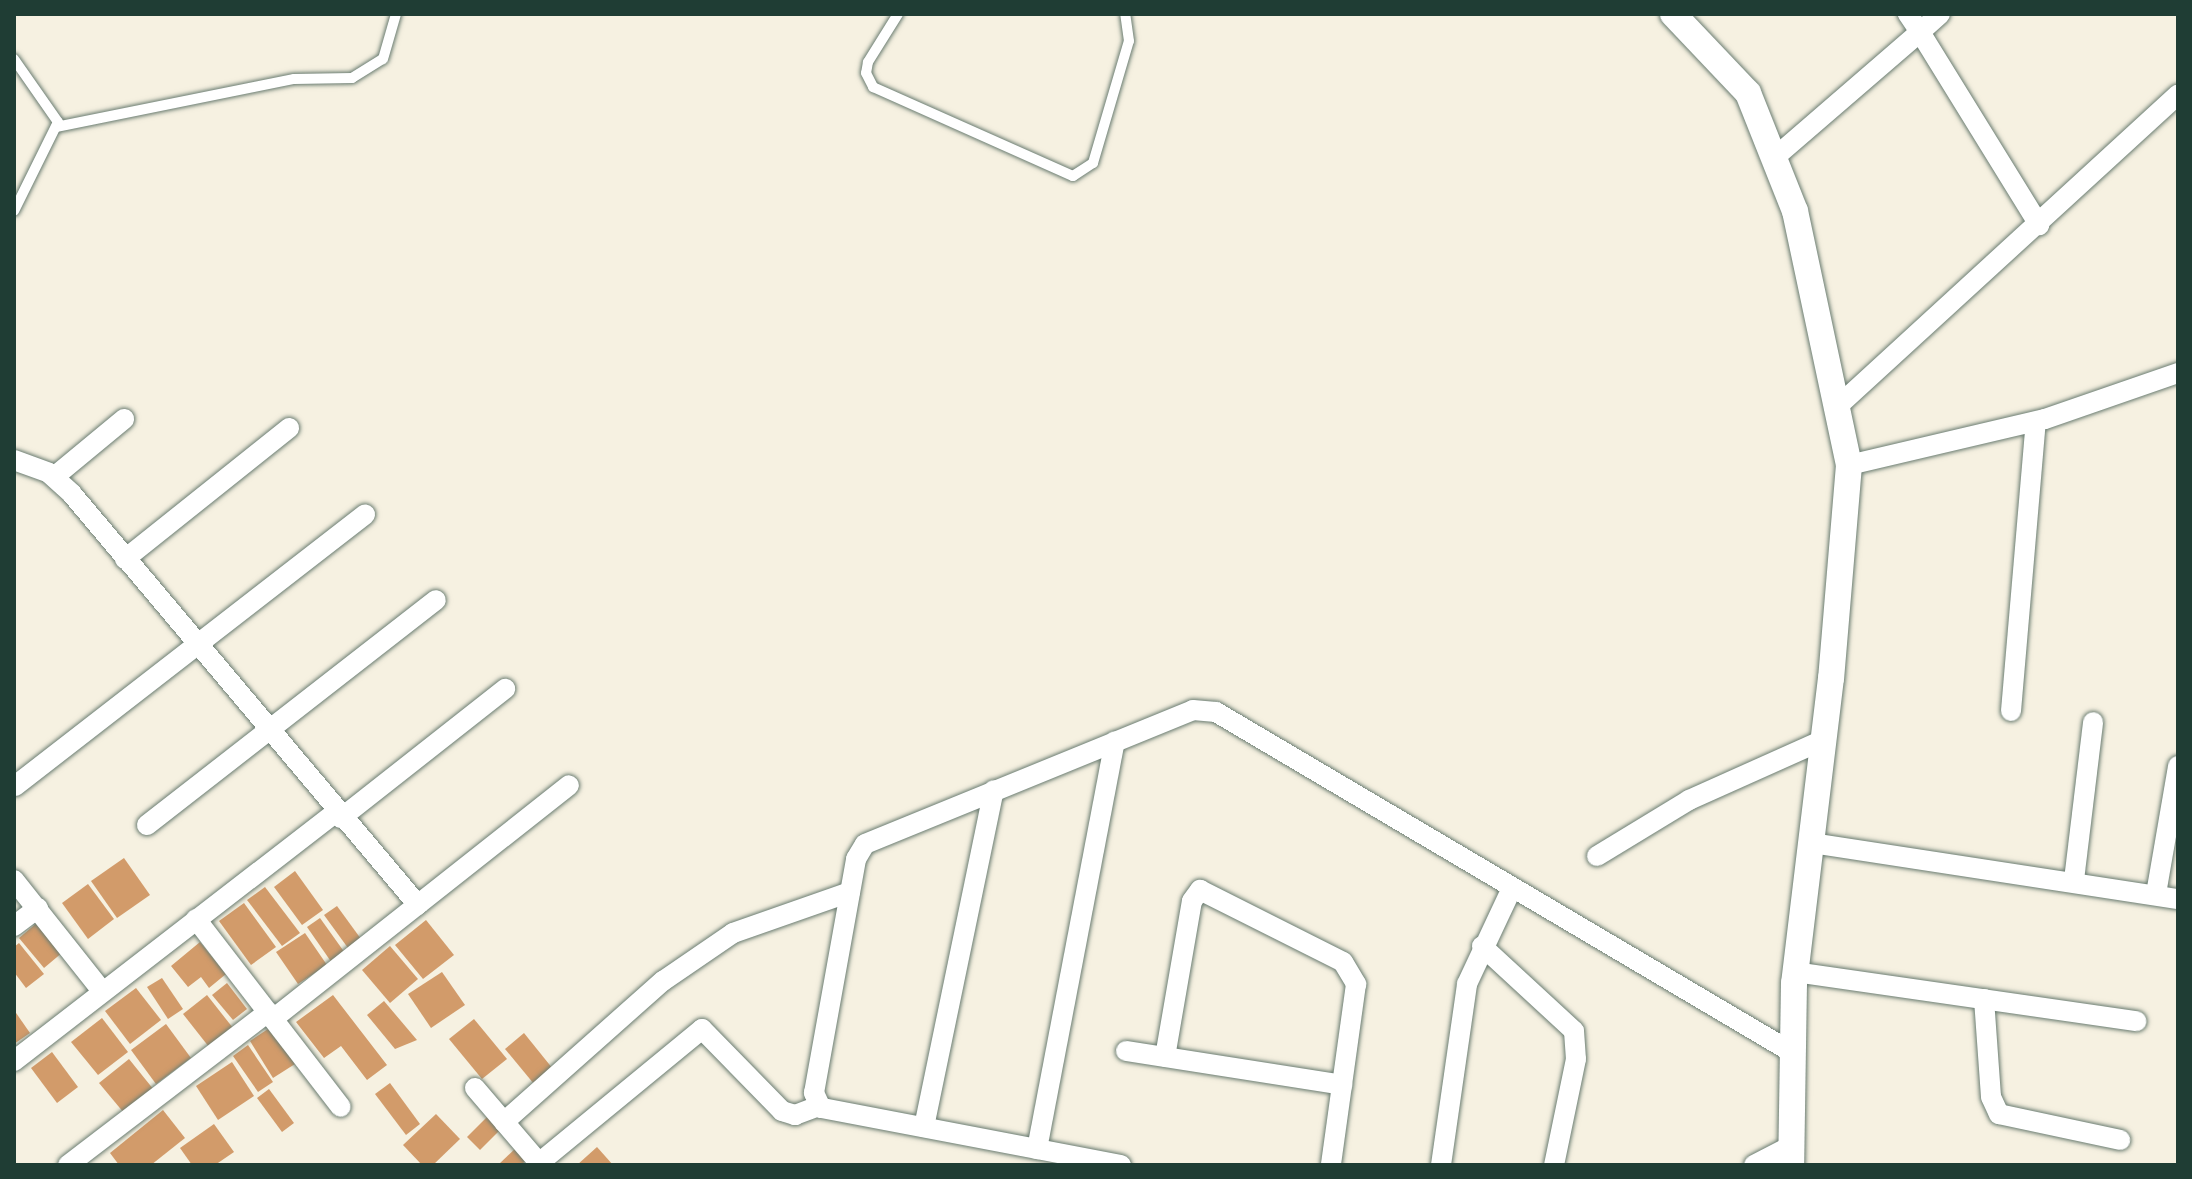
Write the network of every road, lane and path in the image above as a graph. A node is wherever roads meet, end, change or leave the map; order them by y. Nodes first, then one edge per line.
1 (396, 14) edge
2 (898, 14) edge
3 (1125, 14) edge
4 (1673, 14) edge
5 (1908, 14) edge
6 (1940, 14) edge
7 (1920, 32) junction
8 (14, 59) edge
9 (2178, 94) edge
10 (56, 127) junction
11 (1774, 158) junction
12 (14, 211) edge
13 (2039, 225) junction
14 (2178, 373) edge
15 (1838, 406) junction
16 (124, 419) dead end
17 (2036, 422) junction
18 (289, 428) dead end
19 (14, 460) edge
20 (1849, 465) junction
21 (54, 477) junction
22 (365, 515) dead end
23 (125, 559) junction
24 (436, 600) dead end
25 (197, 645) junction
26 (505, 689) dead end
27 (2011, 711) dead end
28 (2093, 722) dead end
29 (267, 730) junction
30 (1823, 740) junction
31 (1115, 741) junction
32 (2178, 766) edge
33 (569, 785) dead end
34 (15, 786) edge
35 (994, 790) junction
36 (2174, 811) edge
37 (339, 815) junction
38 (147, 825) dead end
39 (1811, 843) junction
40 (1597, 856) dead end
41 (14, 880) edge
42 (2074, 880) junction
43 (1512, 888) junction
44 (850, 892) junction
45 (2156, 894) junction
46 (2178, 899) edge
47 (418, 905) junction
48 (38, 908) junction
49 (196, 919) junction
50 (14, 926) edge
51 (1482, 946) junction
52 (1795, 972) junction
53 (102, 991) junction
54 (1984, 999) junction
55 (270, 1015) junction
56 (2137, 1021) dead end
57 (1126, 1051) dead end
58 (1793, 1053) junction
59 (1165, 1057) junction
60 (14, 1061) edge
61 (1342, 1085) junction
62 (475, 1088) dead end
63 (818, 1106) junction
64 (341, 1107) dead end
65 (504, 1122) junction
66 (924, 1127) junction
67 (2120, 1140) dead end
68 (1037, 1149) junction
69 (1791, 1156) edge
70 (1090, 1162) edge
71 (540, 1164) edge
72 (68, 1165) edge
73 (1121, 1165) edge
74 (1331, 1165) edge
75 (1441, 1165) edge
76 (1554, 1165) edge
77 (1754, 1165) edge

1 - 10 lane
2 - 3 lane
4 - 11 street
5 - 7 street
6 - 7 street
7 - 11 street
7 - 13 street
8 - 10 lane
9 - 13 street
10 - 12 lane
11 - 15 street
13 - 15 street
14 - 17 street
15 - 20 street
16 - 21 street
17 - 20 street
17 - 27 street
18 - 23 street
19 - 21 street
20 - 30 street
21 - 23 street
22 - 25 street
23 - 25 street
24 - 29 street
25 - 29 street
25 - 34 street
26 - 37 street
28 - 42 street
29 - 37 street
29 - 38 street
30 - 39 street
30 - 40 street
31 - 35 street
31 - 43 street
31 - 68 street
32 - 36 street
33 - 47 street
35 - 44 street
35 - 66 street
36 - 45 street
37 - 47 street
37 - 49 street
39 - 42 street
39 - 52 street
41 - 48 street
42 - 45 street
43 - 51 street
43 - 58 street
44 - 63 street
44 - 65 street
45 - 46 street
47 - 55 street
48 - 50 street
48 - 53 street
49 - 53 street
49 - 55 street
51 - 75 street
51 - 76 street
52 - 54 street
52 - 58 street
53 - 60 street
54 - 56 street
54 - 67 street
55 - 64 street
55 - 72 street
57 - 59 street
58 - 69 street
59 - 61 street
59 - 61 street
61 - 74 street
62 - 65 street
63 - 66 street
63 - 71 street
65 - 71 street
66 - 68 street
68 - 70 street
69 - 77 street
70 - 73 street

